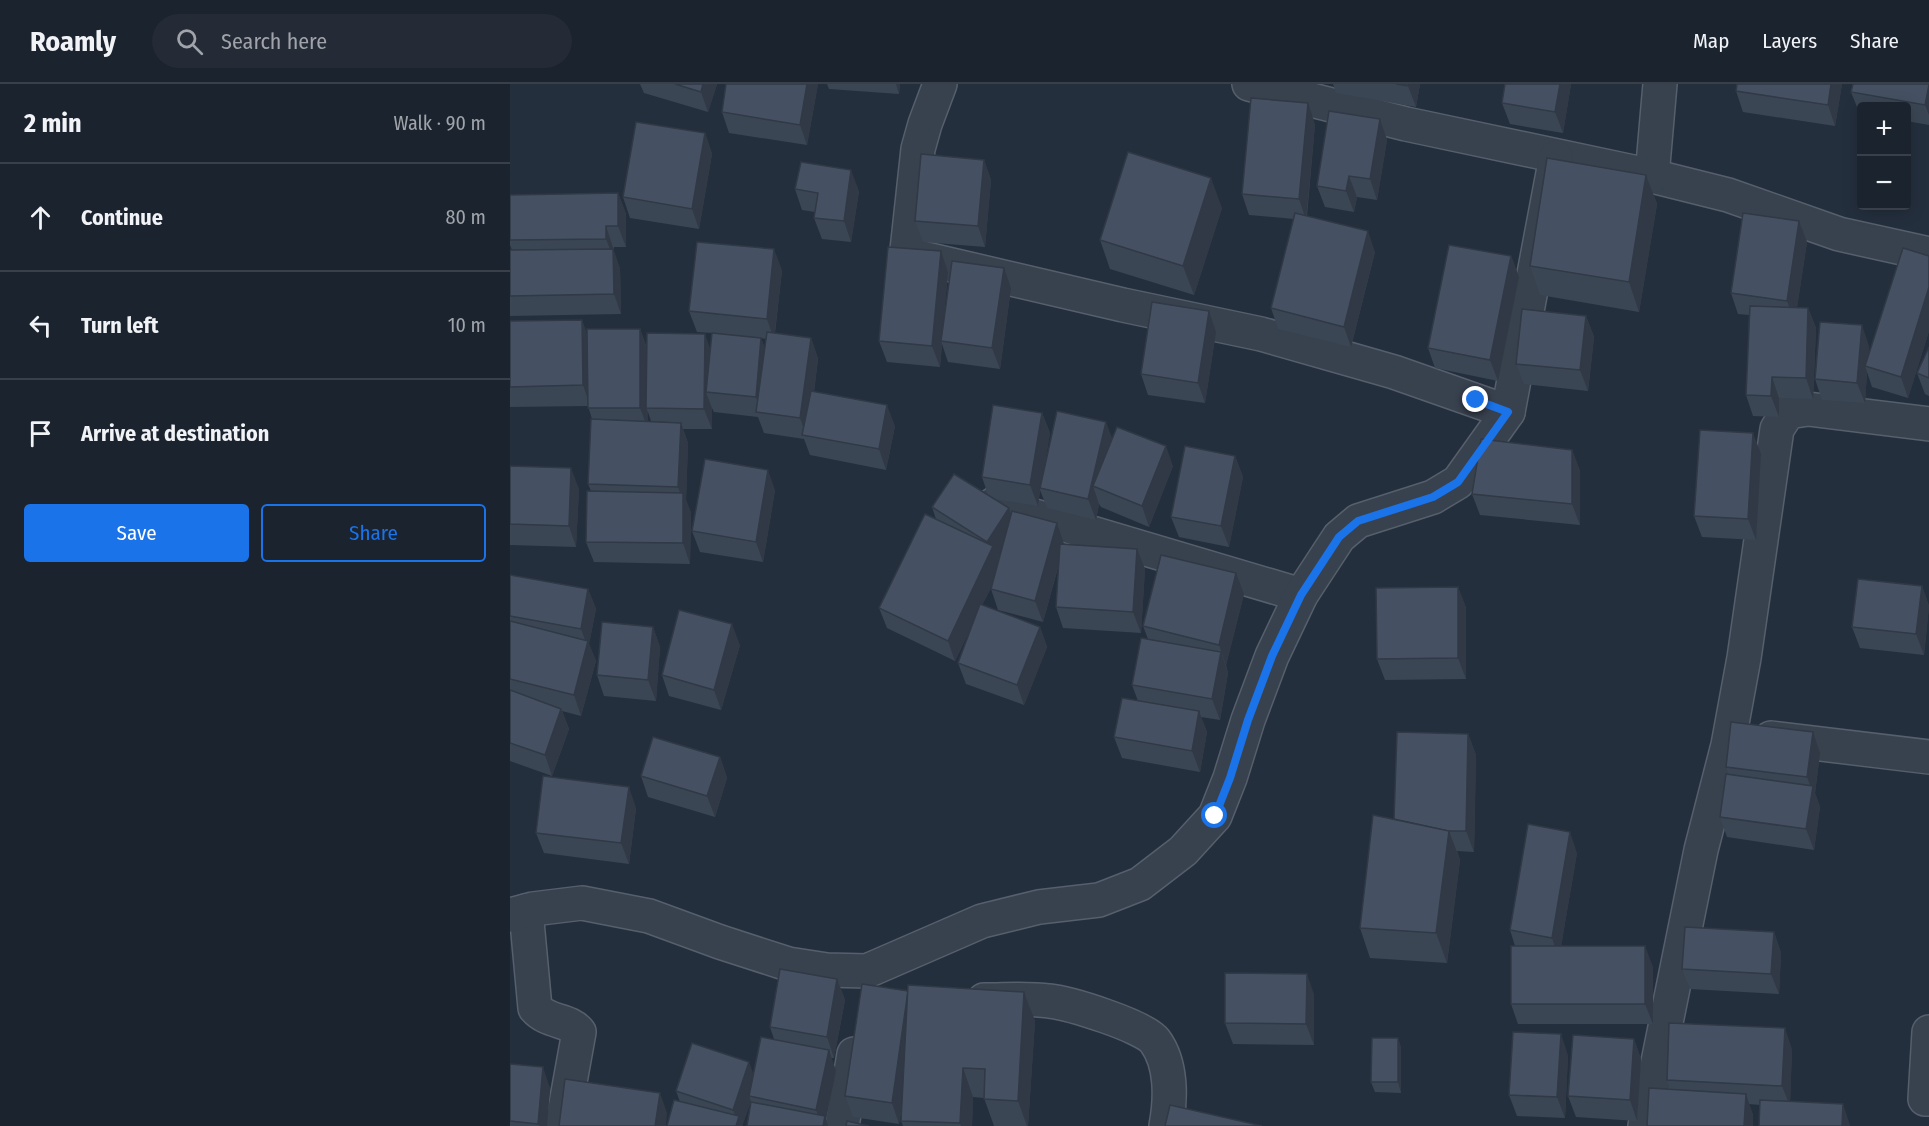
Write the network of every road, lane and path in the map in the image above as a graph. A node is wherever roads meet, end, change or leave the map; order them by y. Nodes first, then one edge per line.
1 (940, 84) edge
2 (1249, 84) edge
3 (1660, 84) edge
4 (1556, 157) junction
5 (1652, 176) junction
6 (1929, 254) edge
7 (1508, 412) junction
8 (1929, 424) edge
9 (994, 504) edge
10 (1301, 595) junction
11 (1730, 733) junction
12 (1929, 757) edge
13 (518, 913) edge
14 (866, 998) junction
15 (952, 1000) edge
16 (1929, 1032) edge
17 (1929, 1099) edge
18 (562, 1126) edge
19 (842, 1126) edge
20 (1166, 1126) edge
21 (1645, 1126) edge

1 - 7 street
2 - 4 street
3 - 5 street
4 - 5 street
4 - 7 street
5 - 6 street
7 - 10 street
8 - 11 street
9 - 10 street
10 - 14 street
11 - 12 street
11 - 21 street
13 - 14 street
13 - 18 street
14 - 19 street
15 - 20 street
16 - 17 street

